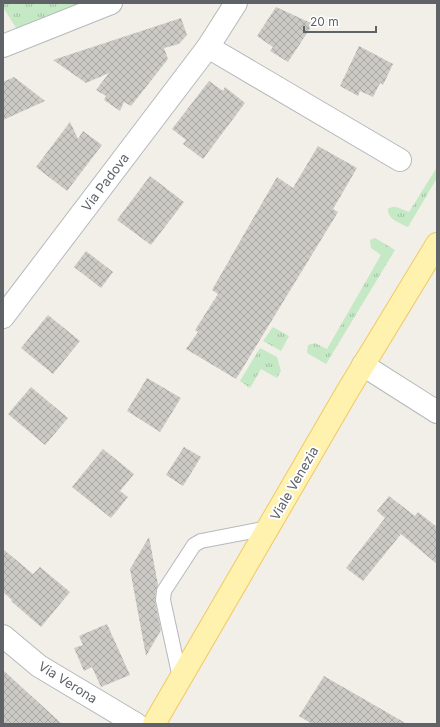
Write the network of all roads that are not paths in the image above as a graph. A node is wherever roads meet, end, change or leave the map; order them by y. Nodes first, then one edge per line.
1 (112, 3) edge
2 (236, 3) edge
3 (3, 46) edge
4 (208, 47) junction
5 (400, 160) dead end
6 (437, 244) edge
7 (3, 317) edge
8 (363, 365) junction
9 (437, 412) edge
10 (268, 528) junction
11 (3, 636) edge
12 (180, 678) junction
13 (136, 724) edge
14 (154, 724) edge

1 - 3 street
2 - 4 street, Via Padova
4 - 5 street
4 - 7 street, Via Padova
6 - 8 main road, Viale Venezia
8 - 9 street
8 - 10 main road, Viale Venezia
10 - 12 main road, Viale Venezia
10 - 12 lane
11 - 13 street, Via Verona
12 - 14 main road, Viale Venezia

